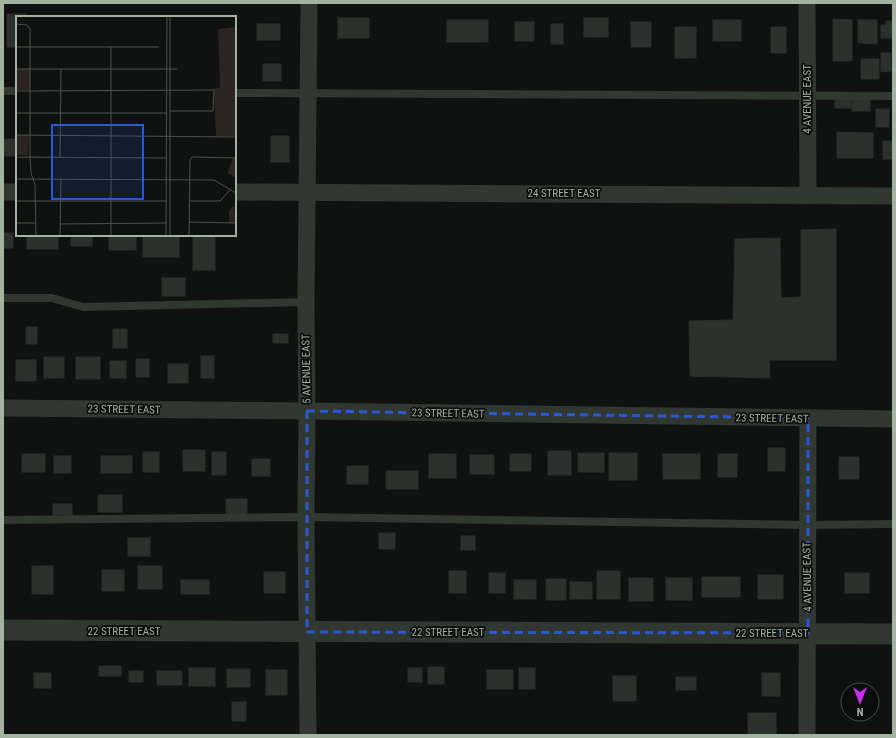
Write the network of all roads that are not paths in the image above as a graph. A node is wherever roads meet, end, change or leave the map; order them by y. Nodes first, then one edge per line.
1 (309, 3) edge
2 (808, 3) edge
3 (3, 91) edge
4 (16, 91) edge
5 (236, 93) edge
6 (308, 94) junction
7 (807, 95) junction
8 (893, 96) edge
9 (3, 192) edge
10 (16, 192) edge
11 (236, 192) edge
12 (307, 192) junction
13 (808, 195) junction
14 (893, 196) edge
15 (3, 298) edge
16 (306, 302) junction
17 (3, 408) edge
18 (307, 410) junction
19 (808, 418) junction
20 (893, 419) edge
21 (306, 517) junction
22 (3, 520) edge
23 (893, 524) edge
24 (807, 525) junction
25 (3, 630) edge
26 (307, 632) junction
27 (808, 633) junction
28 (893, 634) edge
29 (308, 735) edge
30 (807, 735) edge

1 - 6 street, 5 AVENUE EAST
2 - 7 street, 4 AVENUE EAST
3 - 4 lane
5 - 6 lane
6 - 7 lane
6 - 12 street, 5 AVENUE EAST
7 - 8 lane
7 - 13 street, 4 AVENUE EAST
9 - 10 street
11 - 12 street, 24 STREET EAST
12 - 13 street, 24 STREET EAST
12 - 16 street, 5 AVENUE EAST
13 - 14 street, 24 STREET EAST
15 - 16 lane
16 - 18 street, 5 AVENUE EAST
17 - 18 street, 23 STREET EAST
18 - 19 street, 23 STREET EAST
18 - 21 street, 5 AVENUE EAST
19 - 20 street, 23 STREET EAST
19 - 24 street, 4 AVENUE EAST
21 - 22 lane
21 - 24 lane
21 - 26 street, 5 AVENUE EAST
23 - 24 lane
24 - 27 street, 4 AVENUE EAST
25 - 26 street, 22 STREET EAST
26 - 27 street, 22 STREET EAST
26 - 29 street, 5 AVENUE EAST
27 - 28 street, 22 STREET EAST
27 - 30 street, 4 AVENUE EAST

